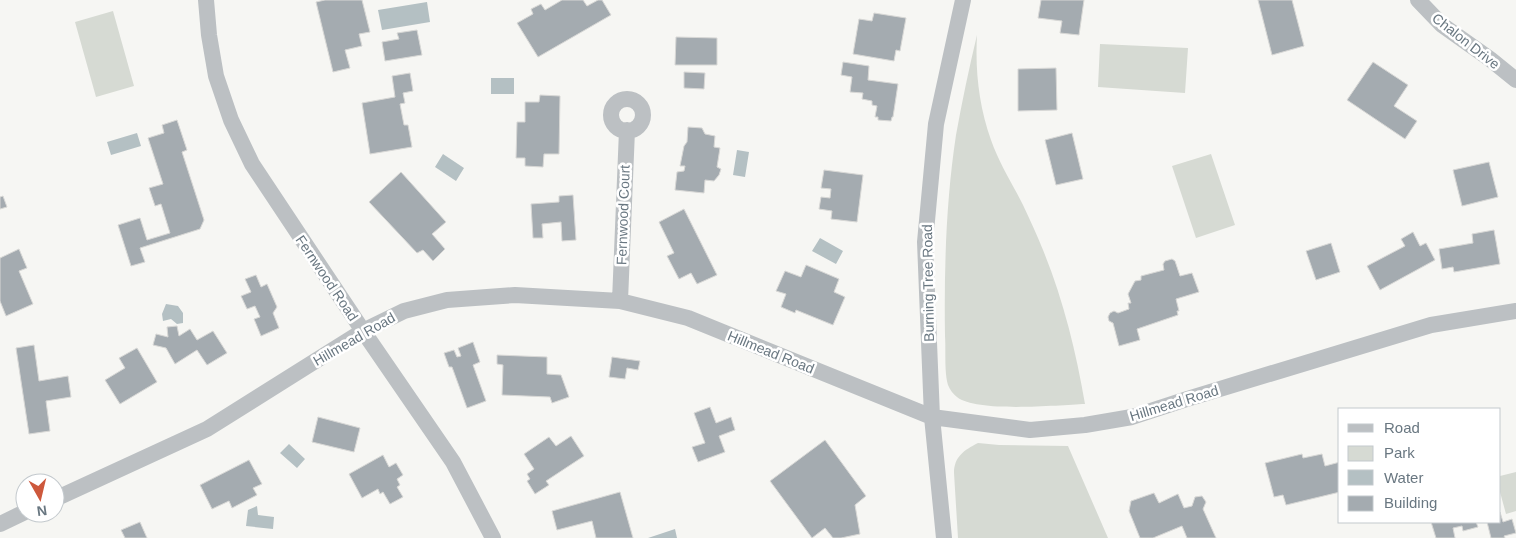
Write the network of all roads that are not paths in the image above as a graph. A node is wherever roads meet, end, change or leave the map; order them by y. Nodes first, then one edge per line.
1 (206, 0) edge
2 (963, 0) edge
3 (1418, 0) edge
4 (1516, 80) edge
5 (627, 130) dead end
6 (620, 301) junction
7 (1516, 311) edge
8 (363, 331) junction
9 (932, 416) junction
10 (65, 494) edge
11 (15, 517) edge
12 (0, 524) edge
13 (493, 538) edge
14 (944, 538) edge

1 - 8 street, Fernwood Road
2 - 9 street, Burning Tree Road
3 - 4 street, Chalon Drive
5 - 6 street, Fernwood Court
6 - 8 street, Hillmead Road
6 - 9 street, Hillmead Road
7 - 9 street, Hillmead Road
8 - 10 street, Hillmead Road
8 - 13 street, Fernwood Road
9 - 14 street, Burning Tree Road
11 - 12 street

